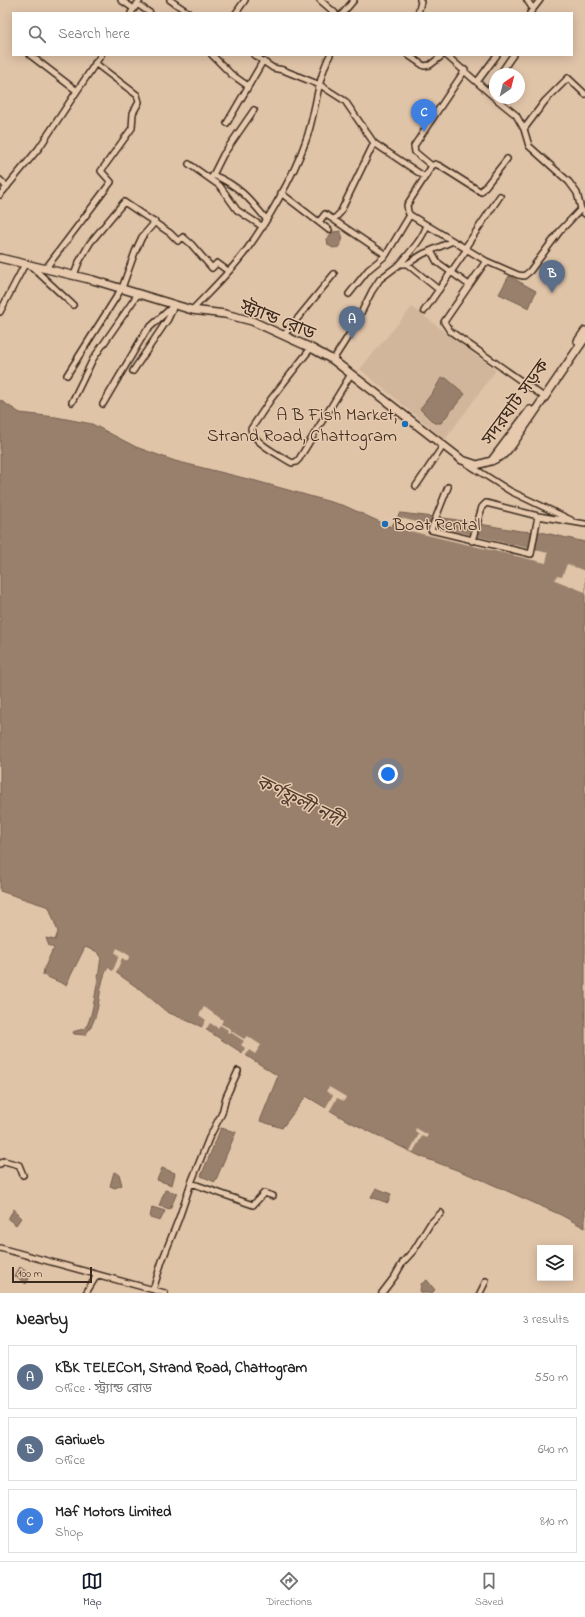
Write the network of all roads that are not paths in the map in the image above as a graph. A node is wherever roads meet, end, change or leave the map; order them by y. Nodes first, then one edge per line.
1 (121, 0) edge
2 (170, 0) edge
3 (245, 0) edge
4 (320, 0) edge
5 (354, 0) edge
6 (527, 0) edge
7 (540, 0) edge
8 (421, 1) edge
9 (135, 6) edge
10 (532, 11) edge
11 (148, 12) edge
12 (188, 12) edge
13 (237, 12) edge
14 (334, 12) edge
15 (344, 12) edge
16 (418, 12) edge
17 (31, 56) edge
18 (100, 56) edge
19 (213, 56) edge
20 (256, 56) edge
21 (329, 56) edge
22 (409, 56) edge
23 (444, 56) edge
24 (446, 56) edge
25 (495, 56) edge
26 (512, 56) edge
27 (263, 61) junction
28 (95, 63) junction
29 (504, 68) edge
30 (465, 70) junction
31 (477, 82) junction
32 (320, 85) junction
33 (248, 86) junction
34 (76, 91) junction
35 (488, 92) edge
36 (585, 94) edge
37 (502, 104) edge
38 (254, 110) dead end
39 (227, 123) dead end
40 (524, 129) junction
41 (374, 143) junction
42 (507, 159) dead end
43 (189, 164) dead end
44 (432, 166) junction
45 (425, 177) junction
46 (212, 178) junction
47 (0, 180) edge
48 (7, 187) junction
49 (281, 193) junction
50 (0, 195) edge
51 (500, 196) dead end
52 (581, 209) junction
53 (585, 214) edge
54 (410, 215) junction
55 (334, 219) junction
56 (266, 220) junction
57 (155, 222) junction
58 (319, 222) junction
59 (427, 225) junction
60 (262, 227) junction
61 (329, 230) dead end
62 (453, 241) junction
63 (466, 249) junction
64 (431, 251) junction
65 (386, 255) junction
66 (0, 258) edge
67 (486, 261) junction
68 (28, 264) junction
69 (400, 264) junction
70 (407, 264) junction
71 (46, 268) junction
72 (228, 271) junction
73 (451, 273) junction
74 (334, 274) dead end
75 (74, 275) junction
76 (469, 285) junction
77 (122, 288) junction
78 (439, 290) junction
79 (138, 294) junction
80 (349, 294) dead end
81 (73, 305) dead end
82 (174, 305) junction
83 (192, 310) junction
84 (424, 311) dead end
85 (0, 312) edge
86 (585, 331) edge
87 (284, 336) junction
88 (585, 338) edge
89 (311, 348) junction
90 (333, 360) junction
91 (133, 371) dead end
92 (352, 374) junction
93 (67, 375) dead end
94 (542, 396) junction
95 (72, 402) dead end
96 (103, 404) dead end
97 (443, 446) junction
98 (462, 460) junction
99 (491, 461) joint
100 (416, 486) dead end
101 (448, 487) dead end
102 (538, 516) junction
103 (578, 523) junction
104 (585, 524) edge
105 (472, 541) junction
106 (238, 1071) dead end
107 (0, 1164) edge
108 (23, 1175) dead end
109 (191, 1183) junction
110 (274, 1196) dead end
111 (441, 1213) dead end
112 (0, 1248) edge
113 (97, 1274) junction
114 (486, 1281) dead end
115 (153, 1290) junction
116 (86, 1293) edge
117 (165, 1293) edge
118 (382, 1293) edge
119 (480, 1293) edge

1 - 9 street
2 - 12 street
3 - 13 street
4 - 14 street
5 - 15 street
6 - 10 street
7 - 10 street
8 - 16 street
9 - 11 street
17 - 34 street
18 - 28 street
19 - 33 street
20 - 27 street
21 - 32 street
22 - 23 street
24 - 30 street
25 - 31 street
26 - 29 street
27 - 32 street
27 - 33 street
28 - 34 street
28 - 71 street
30 - 31 street
30 - 44 street
31 - 35 street
32 - 41 street
32 - 49 street
33 - 39 street
34 - 48 street
36 - 40 street
37 - 40 street
38 - 46 street
40 - 52 street
41 - 45 street
41 - 55 street
42 - 44 street
43 - 46 street
44 - 45 street
45 - 54 street
46 - 56 street
46 - 60 street
47 - 48 street
48 - 50 street
49 - 56 street
49 - 58 street
51 - 63 street
52 - 53 street
52 - 67 street
54 - 59 street
54 - 65 street
55 - 58 street
55 - 65 street
56 - 60 street
57 - 72 street
57 - 75 street
57 - 77 street
58 - 61 street
59 - 62 street
59 - 69 street
60 - 72 street
62 - 63 street
62 - 64 street
63 - 67 street
63 - 73 street
64 - 70 street
64 - 73 street
65 - 80 street
66 - 68 main road, স্ট্র্যান্ড রোড
67 - 76 street
68 - 71 main road, স্ট্র্যান্ড রোড
68 - 81 street
68 - 85 street
69 - 70 street
69 - 90 street
70 - 78 street
71 - 75 main road, স্ট্র্যান্ড রোড
72 - 83 street
73 - 76 street
73 - 78 street
74 - 87 street
75 - 77 main road, স্ট্র্যান্ড রোড
76 - 94 street
77 - 79 main road, স্ট্র্যান্ড রোড
77 - 93 street
78 - 84 street
79 - 82 main road, স্ট্র্যান্ড রোড
79 - 95 street
82 - 83 main road, স্ট্র্যান্ড রোড
82 - 91 street
82 - 96 street
83 - 87 main road, স্ট্র্যান্ড রোড
86 - 94 main road, সদরঘাট সড়ক
87 - 89 main road, স্ট্র্যান্ড রোড
88 - 94 main road, সদরঘাট সড়ক
89 - 90 main road, স্ট্র্যান্ড রোড
89 - 92 street
90 - 92 main road, স্ট্র্যান্ড রোড
92 - 97 main road, স্ট্র্যান্ড রোড
94 - 99 main road, সদরঘাট সড়ক
97 - 98 main road, স্ট্র্যান্ড রোড
97 - 100 street
98 - 99 main road, স্ট্র্যান্ড রোড
98 - 103 street
101 - 105 street
102 - 103 street
102 - 105 street
102 - 105 street
103 - 104 street
106 - 109 street
107 - 108 street
109 - 110 street
109 - 115 street
111 - 118 street
112 - 113 street
113 - 115 street
113 - 116 street
114 - 119 street
115 - 117 street

